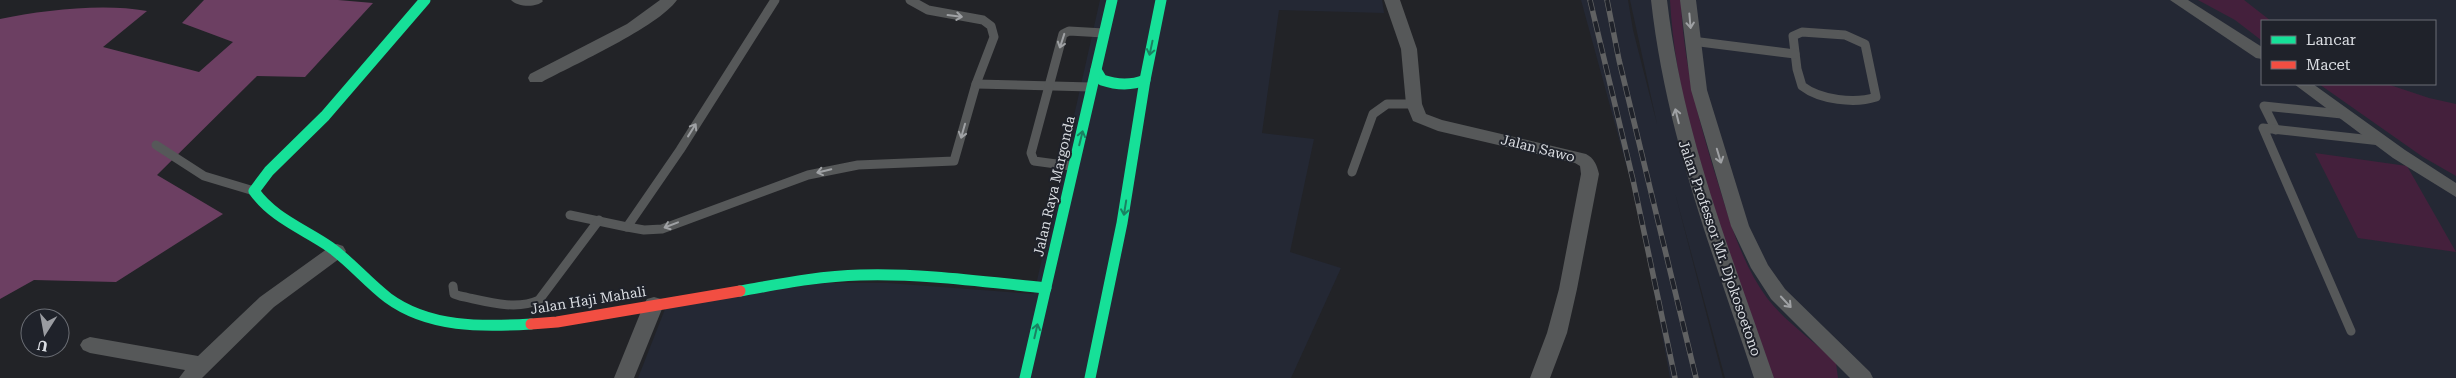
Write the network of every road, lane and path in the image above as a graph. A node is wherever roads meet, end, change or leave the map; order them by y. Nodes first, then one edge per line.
1 (425, 0) edge
2 (519, 0) edge
3 (669, 0) edge
4 (775, 0) edge
5 (910, 0) edge
6 (1112, 0) edge
7 (1161, 0) edge
8 (1392, 0) edge
9 (1660, 0) edge
10 (1688, 0) edge
11 (2178, 0) edge
12 (535, 1) dead end
13 (1105, 33) junction
14 (1692, 41) junction
15 (2260, 50) edge
16 (1796, 54) junction
17 (1096, 70) junction
18 (536, 78) dead end
19 (1145, 80) junction
20 (976, 84) junction
21 (2303, 85) edge
22 (1048, 86) junction
23 (1092, 87) junction
24 (1112, 95) dead end
25 (1133, 99) junction
26 (1414, 104) junction
27 (2342, 114) junction
28 (2276, 130) junction
29 (2381, 141) junction
30 (156, 145) dead end
31 (1074, 166) junction
32 (1352, 172) dead end
33 (254, 191) junction
34 (2456, 191) edge
35 (570, 215) dead end
36 (599, 220) junction
37 (627, 227) junction
38 (337, 251) junction
39 (453, 286) dead end
40 (1046, 288) junction
41 (654, 304) junction
42 (2352, 331) dead end
43 (90, 345) dead end
44 (196, 372) edge
45 (624, 378) edge
46 (1025, 378) edge
47 (1090, 378) edge
48 (1540, 378) edge
49 (1764, 378) edge
50 (1863, 378) edge

1 - 33 main road
2 - 12 street
3 - 18 street
37 -> 4 lane
5 -> 20 lane
6 - 13 main road, Jalan Raya Margonda
7 -> 19 main road
8 - 26 street
49 -> 9 street, Jalan Professor Mr. Djokosoetono
10 -> 14 street, Jalan Professor Mr. Djokosoetono
11 - 15 street
13 - 17 main road, Jalan Raya Margonda
13 -> 22 lane
14 - 16 lane
14 -> 50 street, Jalan Professor Mr. Djokosoetono
16 - 16 lane
17 - 19 main road
17 - 23 main road, Jalan Raya Margonda
19 - 25 main road
20 - 22 lane
20 -> 37 lane
21 - 27 street
22 - 23 lane
22 - 31 lane
31 -> 23 main road, Jalan Raya Margonda
24 - 25 main road
25 -> 47 main road
26 - 32 lane
26 - 48 street, Jalan Sawo
27 - 28 lane
27 - 29 street
28 - 29 lane
28 - 42 lane
29 - 34 street
30 - 33 lane
31 - 40 main road, Jalan Raya Margonda
33 - 38 main road, Jalan Haji Mahali
35 - 36 lane
36 - 37 lane
36 - 39 lane
38 - 41 main road, Jalan Haji Mahali
38 - 44 street
40 - 41 main road, Jalan Haji Mahali
46 -> 40 main road, Jalan Raya Margonda
41 - 45 street
43 - 44 street

